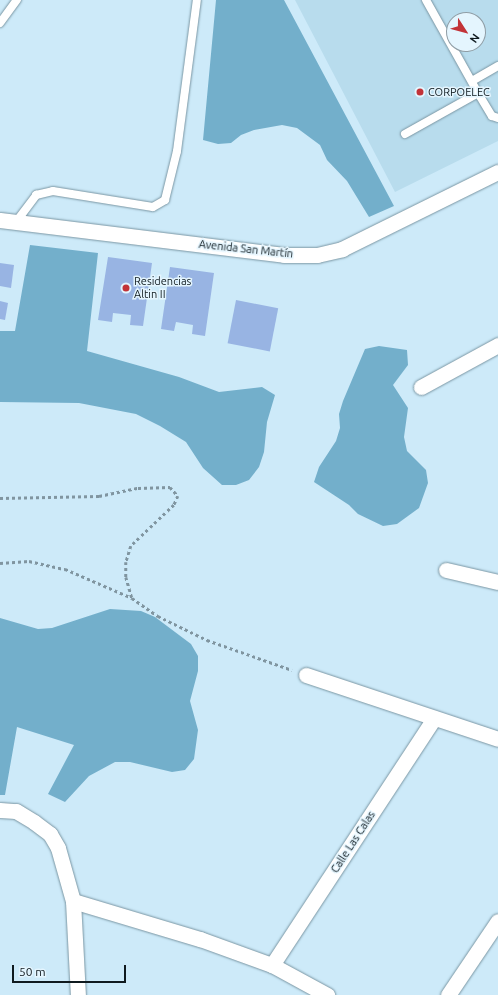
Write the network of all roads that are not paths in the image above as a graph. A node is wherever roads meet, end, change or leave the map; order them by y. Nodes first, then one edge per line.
1 (17, 0) edge
2 (197, 0) edge
3 (426, 0) edge
4 (0, 23) edge
5 (498, 66) edge
6 (472, 80) junction
7 (478, 93) junction
8 (498, 118) edge
9 (405, 134) dead end
10 (498, 172) edge
11 (0, 220) edge
12 (16, 222) junction
13 (498, 345) edge
14 (421, 387) dead end
15 (446, 570) dead end
16 (498, 582) edge
17 (306, 675) road end
18 (434, 718) junction
19 (498, 739) edge
20 (0, 810) edge
21 (73, 901) junction
22 (498, 921) edge
23 (272, 965) junction
24 (78, 995) edge
25 (328, 995) edge
26 (448, 995) edge

1 - 4 lane
2 - 12 lane
3 - 6 lane
5 - 6 lane
6 - 7 lane
7 - 8 lane
7 - 9 lane
10 - 12 street, Avenida San Martín
11 - 12 street, Avenida San Martín
13 - 14 street
15 - 16 street
17 - 18 street
18 - 19 street
18 - 23 street, Calle Las Calas
20 - 21 street
21 - 23 street
21 - 24 street
22 - 26 street
23 - 25 street

